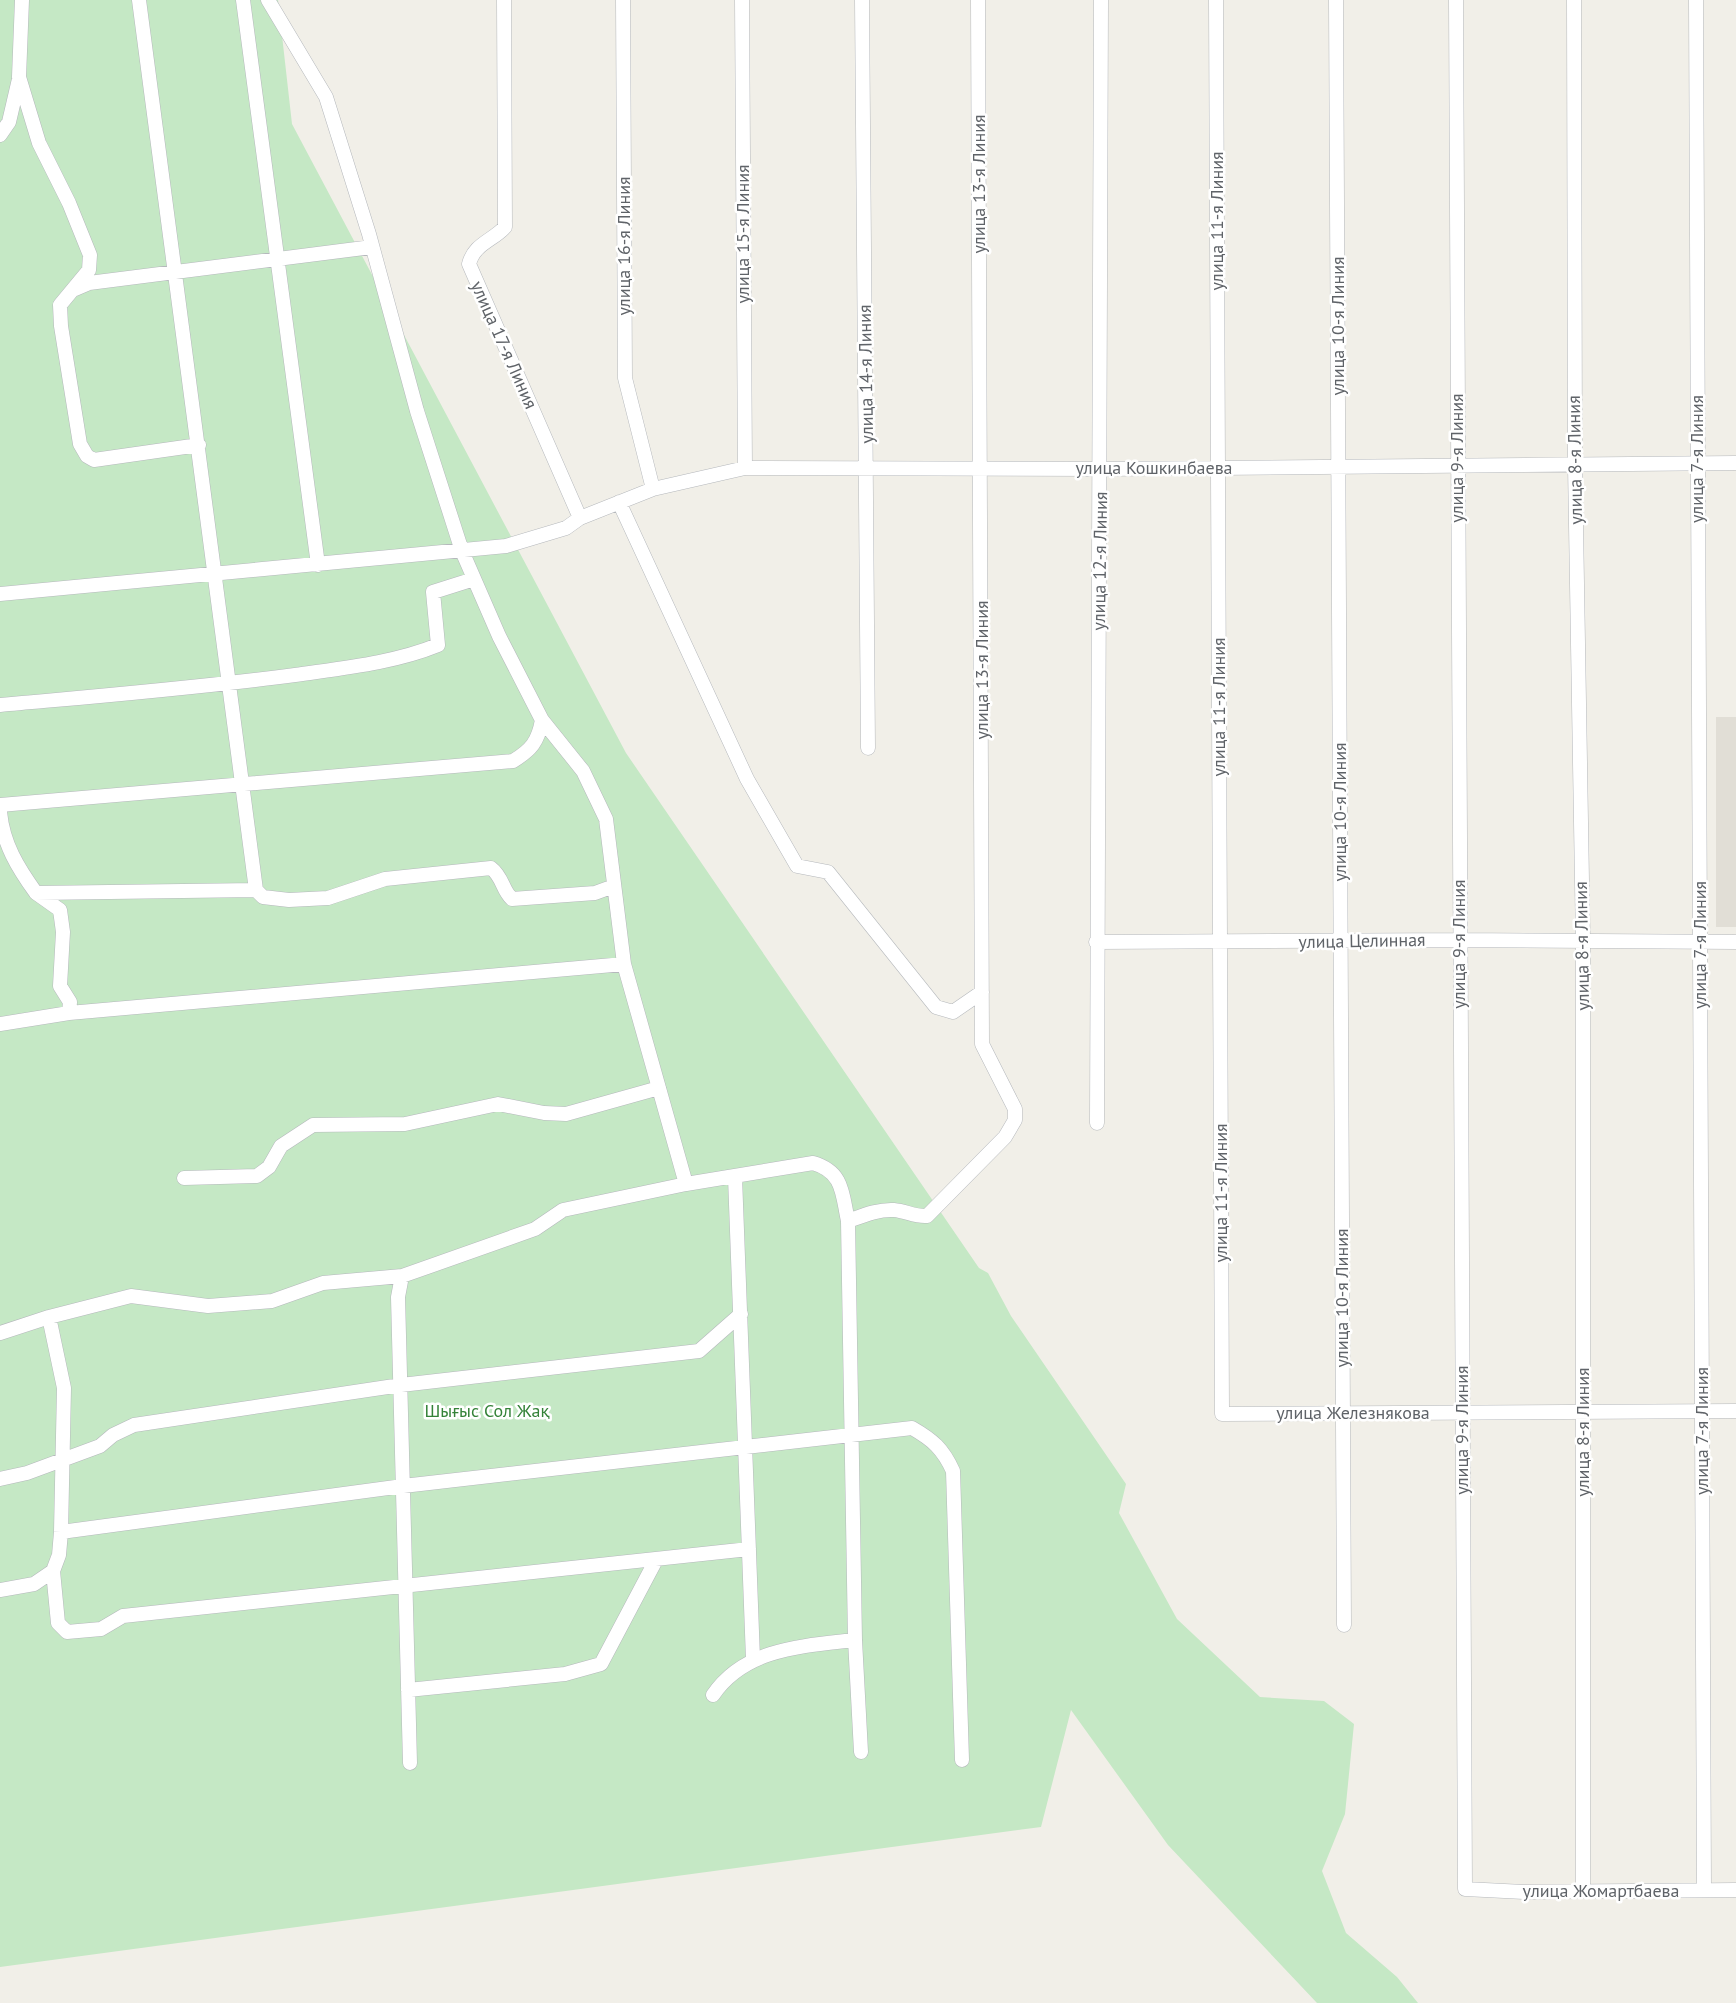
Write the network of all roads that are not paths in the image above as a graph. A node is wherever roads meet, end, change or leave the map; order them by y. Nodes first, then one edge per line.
1 (22, 0) edge
2 (139, 0) edge
3 (243, 0) edge
4 (268, 0) edge
5 (504, 0) edge
6 (623, 0) edge
7 (742, 0) edge
8 (862, 0) edge
9 (978, 0) edge
10 (1101, 0) edge
11 (1216, 0) edge
12 (1336, 0) edge
13 (1456, 0) edge
14 (1574, 0) edge
15 (1695, 0) edge
16 (19, 77) junction
17 (0, 135) edge
18 (372, 247) junction
19 (279, 259) junction
20 (176, 273) junction
21 (75, 289) junction
22 (199, 445) junction
23 (1736, 463) edge
24 (1697, 464) junction
25 (1575, 465) junction
26 (1457, 466) junction
27 (981, 467) junction
28 (1339, 467) junction
29 (745, 468) junction
30 (867, 468) junction
31 (1218, 468) junction
32 (1101, 469) junction
33 (653, 489) junction
34 (619, 502) junction
35 (580, 518) junction
36 (462, 551) junction
37 (318, 565) junction
38 (216, 574) junction
39 (474, 579) junction
40 (0, 594) edge
41 (230, 684) junction
42 (0, 705) edge
43 (542, 720) junction
44 (868, 748) dead end
45 (243, 783) junction
46 (0, 805) edge
47 (0, 813) edge
48 (614, 886) junction
49 (256, 890) junction
50 (36, 893) junction
51 (1459, 940) junction
52 (1583, 941) junction
53 (1096, 942) junction
54 (1340, 942) junction
55 (1736, 942) edge
56 (1220, 943) junction
57 (1700, 943) junction
58 (624, 964) junction
59 (982, 992) junction
60 (69, 1013) junction
61 (0, 1024) edge
62 (659, 1088) junction
63 (1096, 1123) dead end
64 (735, 1177) junction
65 (184, 1178) dead end
66 (686, 1184) junction
67 (848, 1221) junction
68 (402, 1275) junction
69 (741, 1314) junction
70 (49, 1317) junction
71 (0, 1333) edge
72 (400, 1385) junction
73 (1736, 1411) edge
74 (1462, 1412) junction
75 (1583, 1412) junction
76 (1702, 1412) junction
77 (1222, 1414) joint
78 (1343, 1414) junction
79 (851, 1436) junction
80 (745, 1447) junction
81 (63, 1459) junction
82 (0, 1479) edge
83 (403, 1486) junction
84 (61, 1532) junction
85 (749, 1549) junction
86 (656, 1560) junction
87 (53, 1571) junction
88 (406, 1588) junction
89 (0, 1590) edge
90 (1344, 1625) dead end
91 (855, 1640) junction
92 (753, 1659) junction
93 (408, 1690) junction
94 (713, 1695) dead end
95 (861, 1752) dead end
96 (962, 1760) dead end
97 (410, 1763) dead end
98 (1465, 1888) joint
99 (1704, 1890) junction
100 (1736, 1890) edge
101 (1583, 1891) junction

1 - 16 street
2 - 20 street
3 - 19 street
4 - 18 street
5 - 35 street, улица 17-я Линия
6 - 33 street, улица 16-я Линия
7 - 29 street, улица 15-я Линия
8 - 30 street, улица 14-я Линия
9 - 27 street, улица 13-я Линия
10 - 32 street, улица 12-я Линия
11 - 31 street, улица 11-я Линия
12 - 28 street, улица 10-я Линия
13 - 26 street, улица 9-я Линия
14 - 25 street, улица 8-я Линия
15 - 24 street, улица 7-я Линия
16 - 17 street
16 - 21 street
18 - 19 street
18 - 36 street
19 - 20 street
19 - 37 street
20 - 21 street
20 - 22 street
21 - 22 street
22 - 38 street
23 - 24 street, улица Кошкинбаева
24 - 25 street, улица Кошкинбаева
24 - 57 street, улица 7-я Линия
25 - 26 street, улица Кошкинбаева
25 - 52 street, улица 8-я Линия
26 - 28 street, улица Кошкинбаева
26 - 51 street, улица 9-я Линия
27 - 30 street, улица Кошкинбаева
27 - 32 street, улица Кошкинбаева
27 - 59 street, улица 13-я Линия
28 - 31 street, улица Кошкинбаева
28 - 54 street, улица 10-я Линия
29 - 30 street, улица Кошкинбаева
29 - 33 street, улица Кошкинбаева
30 - 44 street, улица 14-я Линия
31 - 32 street, улица Кошкинбаева
31 - 56 street, улица 11-я Линия
32 - 53 street, улица 12-я Линия
33 - 34 street, улица Кошкинбаева
34 - 35 street, улица Кошкинбаева
34 - 59 street
35 - 36 street, улица Кошкинбаева
36 - 37 street, улица Кошкинбаева
36 - 39 street
37 - 38 street, улица Кошкинбаева
38 - 40 street, улица Кошкинбаева
38 - 41 street
39 - 41 street
39 - 43 street
41 - 42 street
41 - 45 street
43 - 45 street
43 - 48 street
45 - 46 street
45 - 49 street
47 - 50 street
48 - 49 street
48 - 58 street
49 - 50 street
50 - 60 street
51 - 52 street, улица Целинная
51 - 54 street, улица Целинная
51 - 74 street, улица 9-я Линия
52 - 57 street, улица Целинная
52 - 75 street, улица 8-я Линия
53 - 56 street, улица Целинная
53 - 63 street, улица 12-я Линия
54 - 56 street, улица Целинная
54 - 78 street, улица 10-я Линия
55 - 57 street, улица Целинная
56 - 77 street, улица 11-я Линия
57 - 76 street, улица 7-я Линия
58 - 60 street
58 - 62 street
59 - 67 street, улица 13-я Линия
60 - 61 street
62 - 65 street
62 - 66 street
64 - 66 street
64 - 67 street
64 - 69 street
66 - 68 street
67 - 79 street
68 - 70 street
68 - 72 street
69 - 72 street
69 - 80 street
70 - 71 street
70 - 81 street
72 - 81 street
72 - 83 street
73 - 76 street, улица Железнякова
74 - 75 street, улица Железнякова
74 - 78 street, улица Железнякова
74 - 98 street, улица 9-я Линия
75 - 76 street, улица Железнякова
75 - 101 street, улица 8-я Линия
76 - 99 street, улица 7-я Линия
77 - 78 street, улица Железнякова
78 - 90 street, улица 10-я Линия
79 - 80 street
79 - 91 street
79 - 96 street
80 - 83 street
80 - 85 street
81 - 82 street
81 - 84 street
83 - 84 street
83 - 88 street
84 - 87 street
85 - 86 street
85 - 92 street
86 - 88 street
86 - 93 street
87 - 88 street
87 - 89 street
88 - 93 street
91 - 92 street
91 - 95 street
92 - 94 street
93 - 97 street
98 - 101 street, улица Жомартбаева
99 - 100 street, улица Жомартбаева
99 - 101 street, улица Жомартбаева

